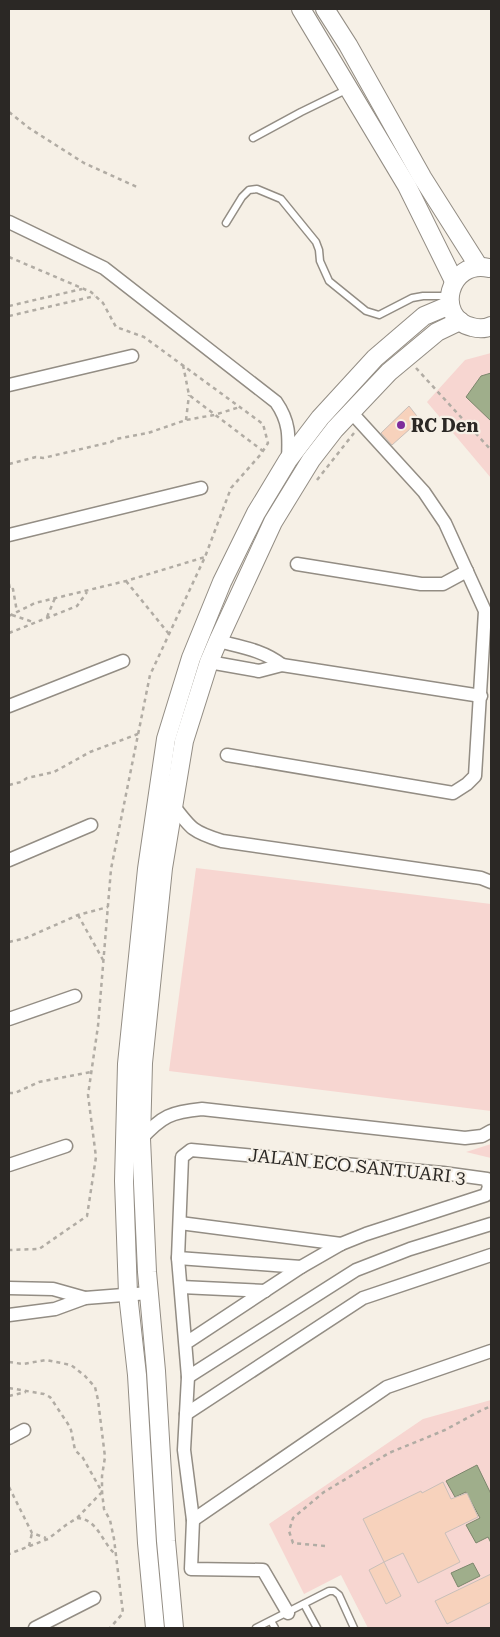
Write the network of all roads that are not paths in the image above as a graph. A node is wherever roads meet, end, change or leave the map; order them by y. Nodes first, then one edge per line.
1 (301, 9) edge
2 (325, 9) edge
3 (350, 89) junction
4 (253, 138) dead end
5 (9, 222) edge
6 (226, 223) dead end
7 (485, 268) edge
8 (451, 294) junction
9 (460, 321) junction
10 (491, 326) edge
11 (132, 356) dead end
12 (9, 385) edge
13 (356, 418) junction
14 (288, 460) junction
15 (201, 488) dead end
16 (9, 535) edge
17 (297, 564) dead end
18 (467, 572) junction
19 (218, 641) junction
20 (123, 660) dead end
21 (209, 662) junction
22 (282, 665) junction
23 (481, 696) junction
24 (9, 706) edge
25 (227, 755) dead end
26 (173, 805) junction
27 (91, 825) dead end
28 (9, 860) edge
29 (491, 882) edge
30 (75, 996) dead end
31 (9, 1019) edge
32 (491, 1131) edge
33 (141, 1139) junction
34 (66, 1146) dead end
35 (9, 1165) edge
36 (489, 1180) edge
37 (489, 1194) edge
38 (180, 1224) junction
39 (491, 1224) edge
40 (341, 1244) junction
41 (491, 1255) edge
42 (178, 1258) junction
43 (301, 1267) junction
44 (181, 1287) junction
45 (9, 1288) edge
46 (265, 1291) junction
47 (149, 1293) junction
48 (128, 1294) junction
49 (85, 1298) junction
50 (9, 1315) edge
51 (186, 1343) junction
52 (491, 1350) edge
53 (188, 1377) junction
54 (186, 1414) junction
55 (24, 1430) dead end
56 (9, 1438) edge
57 (193, 1520) junction
58 (94, 1598) dead end
59 (304, 1604) junction
60 (288, 1613) junction
61 (271, 1621) junction
62 (35, 1628) edge
63 (155, 1628) edge
64 (174, 1628) edge
65 (256, 1628) edge
66 (275, 1628) edge
67 (317, 1628) edge
68 (354, 1628) edge

1 - 3 street
2 - 7 street
3 - 4 lane
3 - 8 street
5 - 14 street
6 - 8 lane
7 - 8 street
8 - 9 street
8 - 14 street
9 - 10 street
9 - 13 street
11 - 12 street
13 - 18 street
13 - 19 street
14 - 48 street
15 - 16 street
17 - 18 street
18 - 23 street
19 - 21 street
19 - 22 street
20 - 24 street
21 - 22 street
21 - 26 street
22 - 23 street
23 - 25 street
26 - 29 street
26 - 33 street
27 - 28 street
30 - 31 street
32 - 33 street
33 - 47 street
34 - 35 street
36 - 37 street, JALAN ECO SANTUARI 3
36 - 38 street, JALAN ECO SANTUARI 3
37 - 40 street, JALAN ECO SANTUARI 3
38 - 40 street
38 - 42 street, JALAN ECO SANTUARI 3
39 - 53 street
40 - 43 street, JALAN ECO SANTUARI 3
41 - 54 street
42 - 43 street
42 - 44 street, JALAN ECO SANTUARI 3
43 - 46 street, JALAN ECO SANTUARI 3
44 - 46 street
44 - 51 street, JALAN ECO SANTUARI 3
45 - 49 street
46 - 51 street, JALAN ECO SANTUARI 3
47 - 48 street
47 - 64 street
48 - 49 street
48 - 63 street
49 - 50 street
51 - 53 street, JALAN ECO SANTUARI 3
52 - 57 street
53 - 54 street, JALAN ECO SANTUARI 3
54 - 57 street, JALAN ECO SANTUARI 3
55 - 56 street
57 - 60 street, JALAN ECO SANTUARI 3
58 - 62 street
59 - 60 lane
59 - 67 lane
59 - 68 lane
60 - 61 lane
61 - 65 lane
61 - 66 lane

